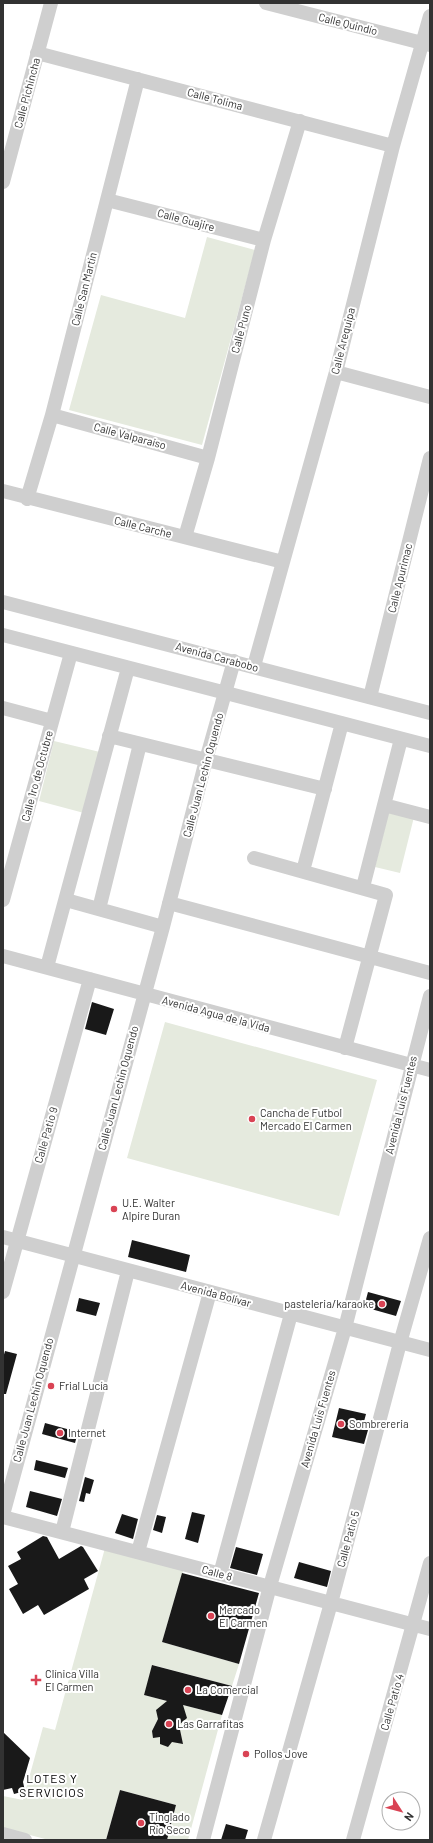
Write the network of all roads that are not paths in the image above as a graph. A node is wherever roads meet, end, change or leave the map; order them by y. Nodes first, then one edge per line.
1 (51, 3) edge
2 (266, 3) edge
3 (430, 16) edge
4 (426, 44) edge
5 (38, 53) junction
6 (138, 79) junction
7 (300, 121) junction
8 (393, 146) junction
9 (3, 182) edge
10 (107, 200) junction
11 (264, 240) junction
12 (336, 372) junction
13 (430, 397) edge
14 (52, 415) junction
15 (208, 458) junction
16 (430, 458) edge
17 (3, 492) edge
18 (27, 498) junction
19 (185, 538) junction
20 (283, 562) junction
21 (3, 602) edge
22 (3, 636) edge
23 (71, 653) junction
24 (234, 661) junction
25 (254, 666) junction
26 (128, 668) junction
27 (225, 692) junction
28 (370, 697) junction
29 (3, 708) edge
30 (430, 713) edge
31 (52, 721) junction
32 (342, 724) junction
33 (109, 736) junction
34 (401, 739) junction
35 (140, 744) junction
36 (430, 746) edge
37 (206, 760) junction
38 (325, 789) junction
39 (384, 806) junction
40 (430, 817) edge
41 (254, 858) dead end
42 (304, 871) junction
43 (6, 881) edge
44 (362, 887) junction
45 (3, 900) edge
46 (66, 900) junction
47 (168, 903) junction
48 (99, 909) junction
49 (163, 927) junction
50 (370, 957) junction
51 (4, 960) edge
52 (47, 967) junction
53 (430, 973) edge
54 (90, 979) junction
55 (144, 994) junction
56 (430, 996) edge
57 (345, 1048) junction
58 (411, 1066) junction
59 (430, 1070) edge
60 (430, 1238) edge
61 (10, 1239) edge
62 (72, 1256) junction
63 (128, 1271) junction
64 (3, 1292) edge
65 (210, 1292) junction
66 (291, 1314) junction
67 (345, 1328) junction
68 (400, 1342) junction
69 (430, 1350) edge
70 (3, 1516) edge
71 (62, 1532) junction
72 (138, 1552) junction
73 (430, 1564) edge
74 (220, 1574) junction
75 (270, 1586) junction
76 (332, 1603) junction
77 (414, 1624) junction
78 (430, 1629) edge
79 (7, 1836) edge
80 (26, 1840) edge
81 (202, 1840) edge
82 (264, 1840) edge
83 (353, 1840) edge

1 - 5 street, Calle Pichincha
2 - 4 street, Calle Quindío
3 - 4 street, Calle Arequipa
4 - 8 street, Calle Arequipa
5 - 6 street, Calle Tolima
5 - 9 street, Calle Pichincha
6 - 7 street, Calle Tolima
6 - 10 street, Calle San Martín
7 - 8 street, Calle Tolima
7 - 11 street, Calle Puno
8 - 12 street, Calle Arequipa
10 - 11 street, Calle Guajire
10 - 14 street, Calle San Martín
11 - 15 street, Calle Puno
12 - 13 street
12 - 20 street, Calle Arequipa
14 - 15 street, Calle Valparaíso
14 - 18 street, Calle San Martín
15 - 19 street, Calle Puno
16 - 28 street, Calle Apurimac
17 - 18 street, Calle Carche
18 - 19 street, Calle Carche
19 - 20 street, Calle Carche
20 - 25 street, Calle Arequipa
21 - 24 street, Avenida Carabobo
22 - 23 street
23 - 26 street
23 - 31 street, Calle 1ro de Octubre
24 - 25 street, Avenida Carabobo
24 - 27 street, Calle Juan Lechin Oquendo
25 - 28 street, Avenida Carabobo
26 - 27 street
26 - 33 street
27 - 32 street
27 - 37 street, Calle Juan Lechin Oquendo
28 - 30 street, Avenida Carabobo
29 - 31 street
31 - 43 street, Calle 1ro de Octubre
32 - 34 street
32 - 38 street
33 - 35 street
33 - 46 street
34 - 36 street
34 - 39 street
35 - 37 street
35 - 48 street
37 - 38 street
37 - 47 street, Calle Juan Lechin Oquendo
38 - 42 street
39 - 40 street
39 - 44 street
41 - 42 street
42 - 44 street
43 - 45 street, Calle 1ro de Octubre
44 - 50 street
46 - 48 street
46 - 52 street
47 - 49 street, Calle Juan Lechin Oquendo
47 - 50 street
48 - 49 street
49 - 55 street, Calle Juan Lechin Oquendo
50 - 53 street
50 - 57 street
51 - 52 street, Avenida Agua de la Vida
52 - 54 street, Avenida Agua de la Vida
54 - 55 street, Avenida Agua de la Vida
54 - 61 street, Calle Patio 9
55 - 57 street, Avenida Agua de la Vida
55 - 62 street, Calle Juan Lechin Oquendo
56 - 58 street, Avenida Luis Fuentes
57 - 58 street, Avenida Agua de la Vida
58 - 59 street, Avenida Agua de la Vida
58 - 67 street, Avenida Luis Fuentes
60 - 68 street, Calle Patio 5
61 - 62 street, Avenida Bolívar
61 - 64 street, Calle Patio 9
62 - 63 street, Avenida Bolívar
62 - 70 street, Calle Juan Lechin Oquendo
63 - 65 street, Avenida Bolívar
63 - 71 street
65 - 66 street, Avenida Bolívar
65 - 72 street
66 - 67 street, Avenida Bolívar
66 - 74 street
67 - 68 street, Avenida Bolívar
67 - 75 street, Avenida Luis Fuentes
68 - 69 street, Avenida Bolívar
68 - 76 street, Calle Patio 5
70 - 71 street, Calle 8
71 - 72 street, Calle 8
72 - 74 street, Calle 8
73 - 77 street, Calle Patio 4
74 - 75 street, Calle 8
75 - 76 street, Calle 8
75 - 81 street, Avenida Luis Fuentes
76 - 77 street, Calle 8
76 - 82 street, Calle Patio 5
77 - 78 street, Calle 8
77 - 83 street, Calle Patio 4
79 - 80 street

